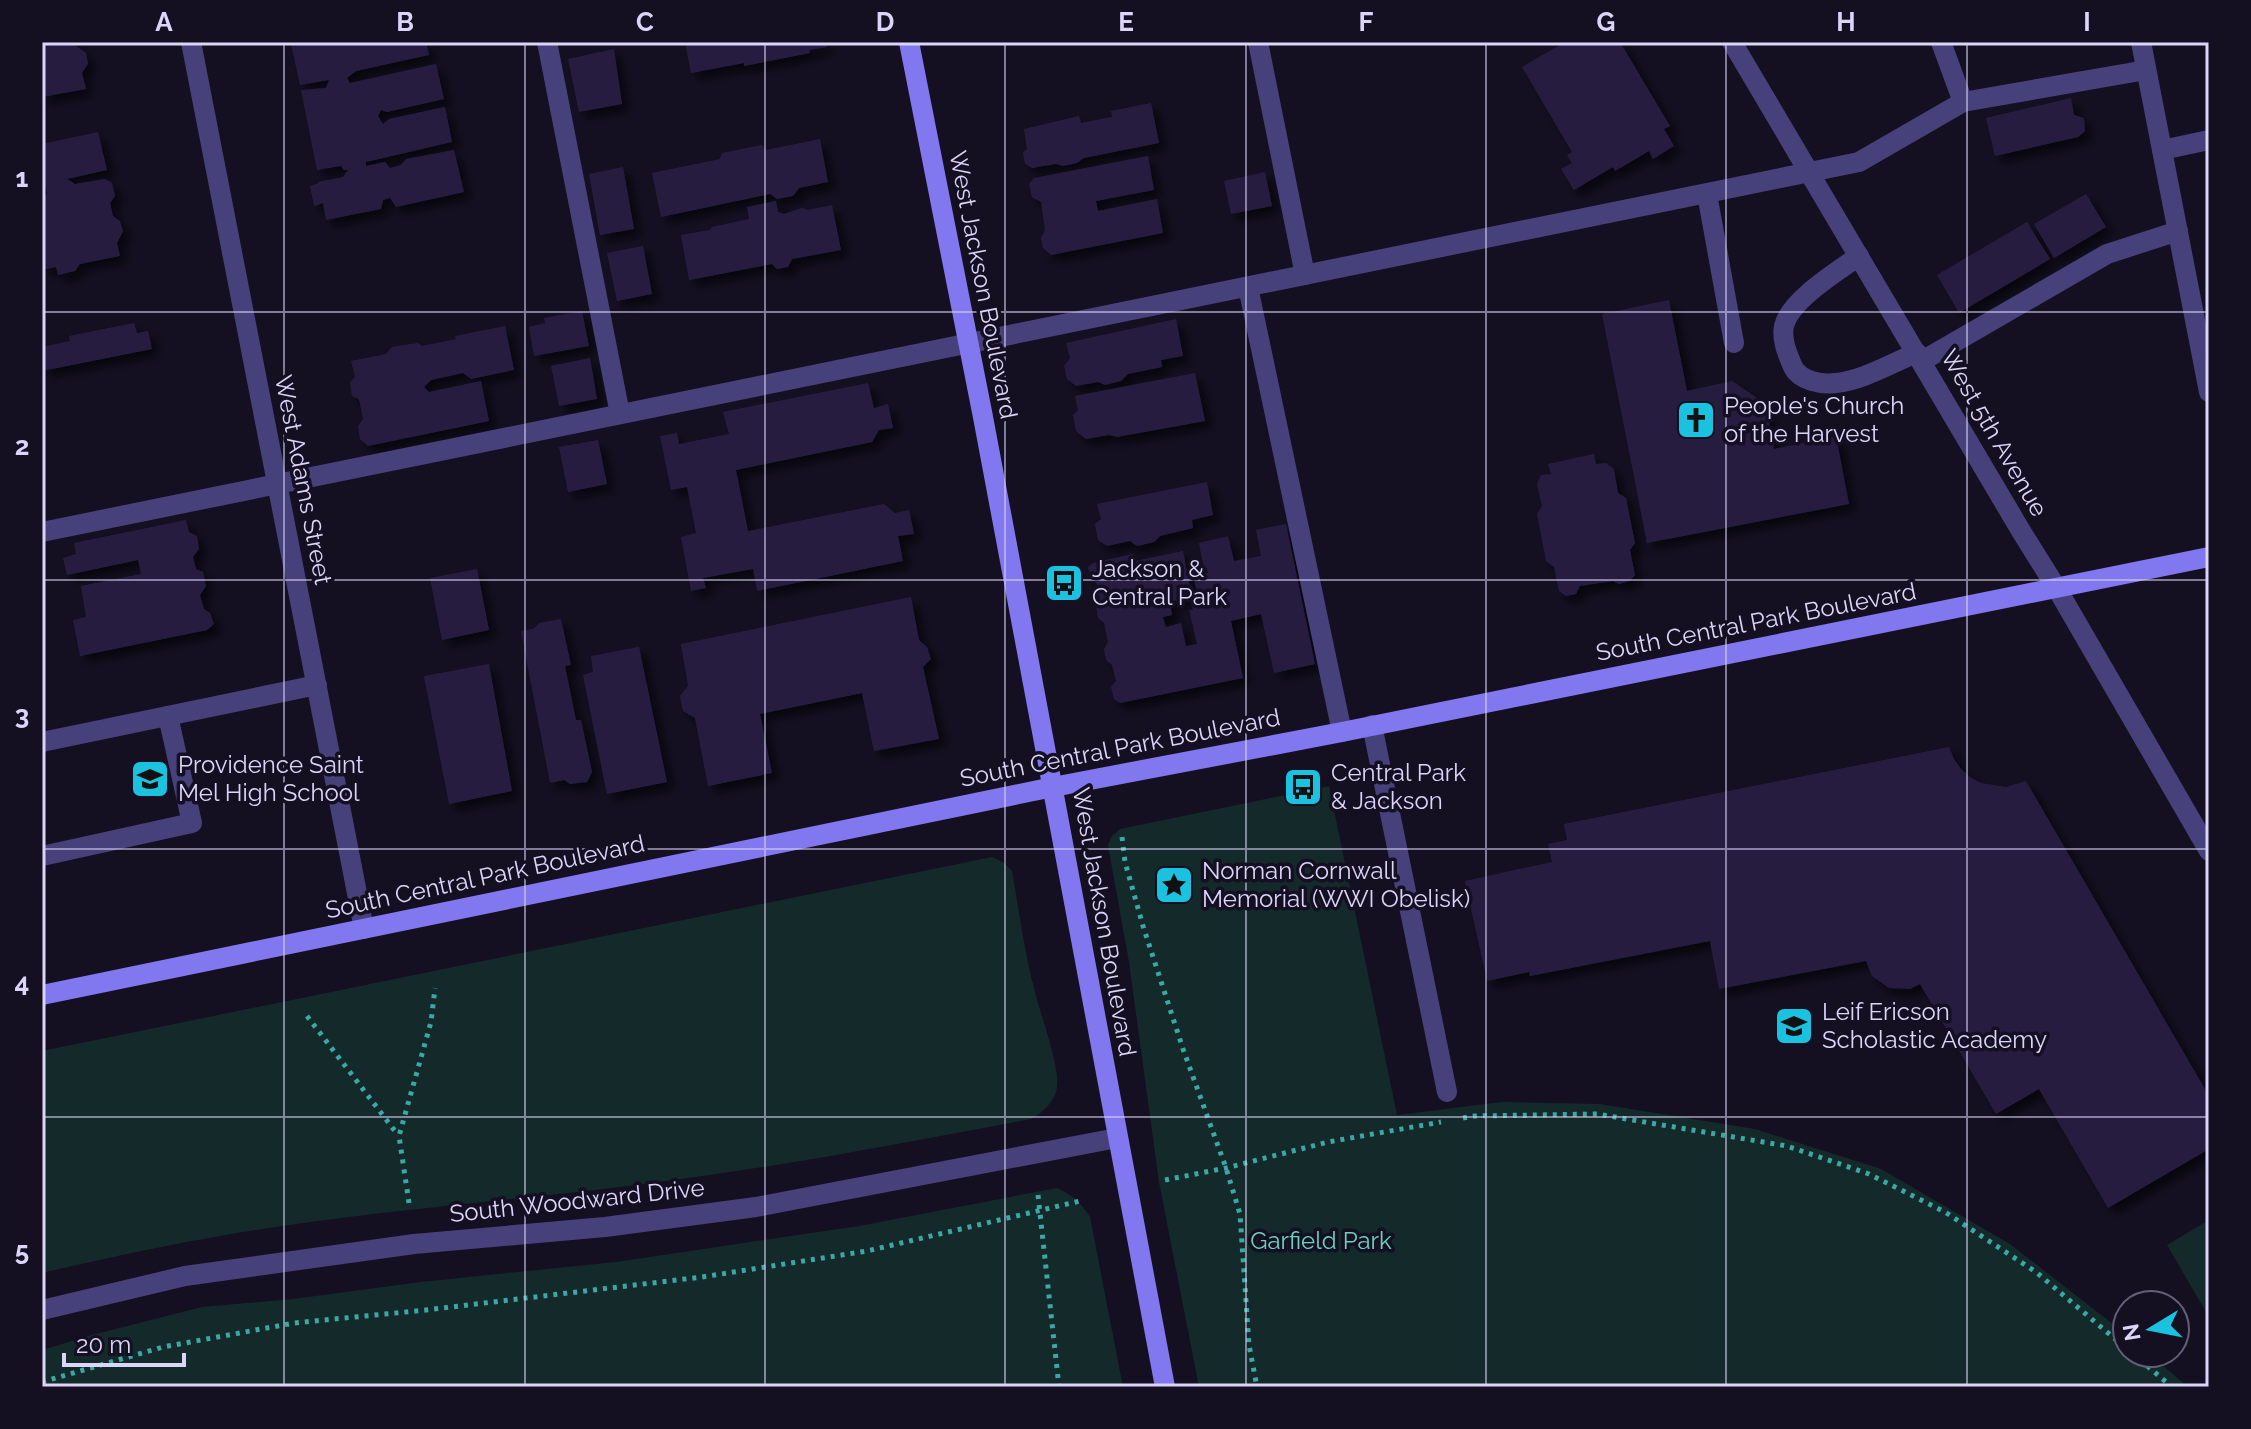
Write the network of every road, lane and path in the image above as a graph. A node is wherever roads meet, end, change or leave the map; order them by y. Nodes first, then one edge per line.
1 (191, 42) edge
2 (547, 42) edge
3 (909, 42) edge
4 (1258, 42) edge
5 (1732, 42) edge
6 (1941, 42) edge
7 (2141, 42) edge
8 (2146, 70) junction
9 (1963, 102) junction
10 (2209, 140) edge
11 (2162, 150) junction
12 (1809, 172) junction
13 (1707, 194) junction
14 (2178, 231) junction
15 (1859, 256) junction
16 (1305, 275) junction
17 (1248, 287) junction
18 (1734, 343) dead end
19 (968, 344) junction
20 (1919, 357) junction
21 (2209, 392) edge
22 (620, 414) junction
23 (278, 484) junction
24 (42, 532) edge
25 (2209, 557) edge
26 (2056, 587) junction
27 (317, 685) junction
28 (168, 716) junction
29 (1372, 725) junction
30 (1342, 732) junction
31 (42, 742) edge
32 (1053, 787) junction
33 (1122, 837) dead end
34 (2209, 851) edge
35 (42, 856) edge
36 (364, 929) junction
37 (435, 988) dead end
38 (42, 995) edge
39 (307, 1016) dead end
40 (1447, 1092) dead end
41 (1459, 1119) dead end
42 (1445, 1121) dead end
43 (399, 1136) junction
44 (1117, 1138) junction
45 (1226, 1168) junction
46 (1165, 1180) dead end
47 (1038, 1195) dead end
48 (1080, 1201) dead end
49 (409, 1203) dead end
50 (1040, 1210) junction
51 (42, 1310) edge
52 (2111, 1335) edge
53 (2151, 1369) edge
54 (42, 1382) edge
55 (1059, 1387) edge
56 (1165, 1387) edge
57 (1257, 1387) edge
58 (2172, 1387) edge

1 - 23 street, West Adams Street
2 - 22 street
3 - 19 street, West Jackson Boulevard
4 - 16 street
5 - 12 street, West 5th Avenue
6 - 9 street
7 - 8 street
8 - 9 street
8 - 11 street
9 - 12 street
10 - 11 street
11 - 14 street
12 - 13 street
12 - 15 street, West 5th Avenue
13 - 16 street
13 - 18 street
14 - 20 street
14 - 21 street
15 - 20 street, West 5th Avenue
15 - 20 street
16 - 17 street
17 - 19 street
17 - 30 street
19 - 22 street
19 - 32 street, West Jackson Boulevard
20 - 26 street, West 5th Avenue
22 - 23 street
23 - 24 street
23 - 27 street, West Adams Street
25 - 26 street, South Central Park Boulevard
26 - 29 street, South Central Park Boulevard
26 - 34 street, West 5th Avenue
27 - 28 street
27 - 36 street, West Adams Street
28 - 31 street
28 - 35 street
29 - 30 street, South Central Park Boulevard
29 - 40 street
30 - 32 street, South Central Park Boulevard
32 - 36 street, South Central Park Boulevard
32 - 44 street, West Jackson Boulevard
33 - 45 path
36 - 38 street, South Central Park Boulevard
37 - 43 path
39 - 43 path
41 - 52 path
42 - 45 path
43 - 49 path
44 - 51 street, South Woodward Drive
44 - 56 street, West Jackson Boulevard
45 - 46 path
45 - 57 path
47 - 50 path
48 - 50 path
50 - 54 path
50 - 55 path
53 - 58 path

